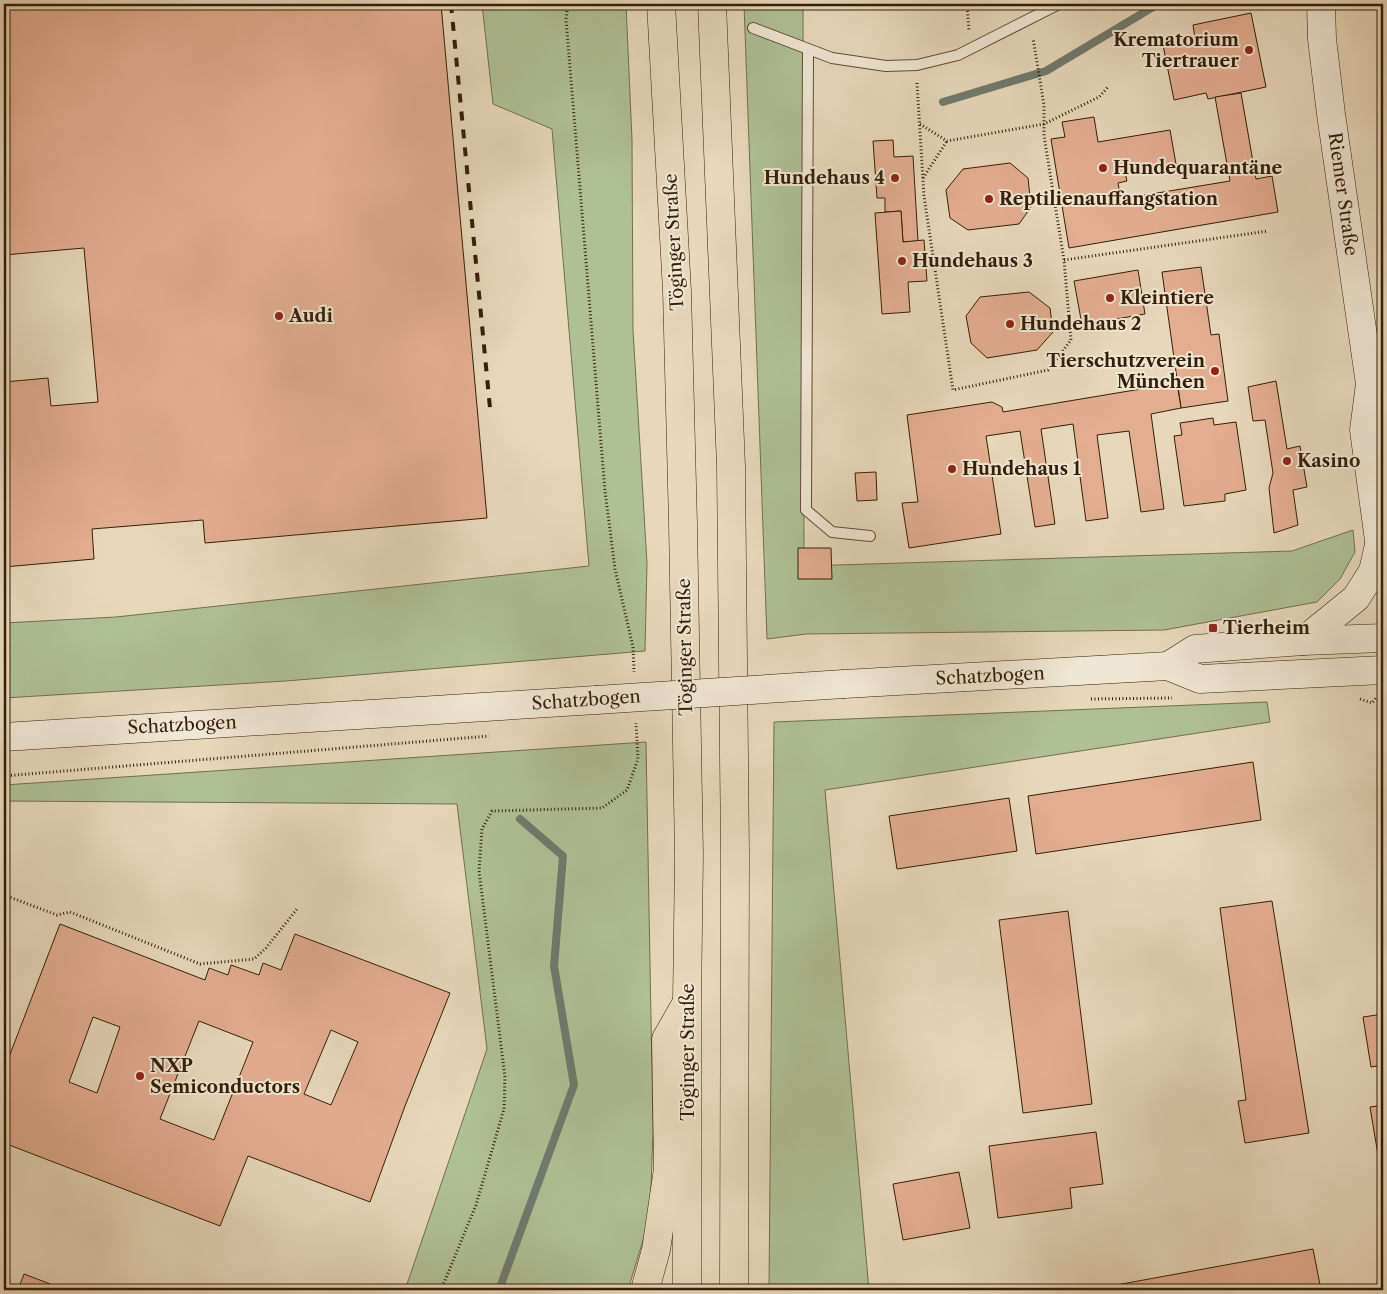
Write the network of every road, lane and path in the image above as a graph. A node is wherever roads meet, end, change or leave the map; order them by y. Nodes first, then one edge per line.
1 (568, 4) edge
2 (661, 4) edge
3 (712, 4) edge
4 (1059, 4) edge
5 (1321, 4) edge
6 (753, 28) dead end
7 (1033, 39) dead end
8 (808, 50) junction
9 (917, 65) junction
10 (1109, 86) dead end
11 (919, 124) junction
12 (1044, 124) junction
13 (947, 141) junction
14 (923, 179) junction
15 (1268, 231) dead end
16 (1064, 260) junction
17 (1370, 384) junction
18 (1383, 410) edge
19 (870, 536) dead end
20 (1381, 557) edge
21 (1383, 638) edge
22 (1303, 641) junction
23 (633, 647) dead end
24 (1168, 666) junction
25 (1383, 670) edge
26 (1173, 698) dead end
27 (1357, 698) dead end
28 (1084, 700) dead end
29 (1372, 703) dead end
30 (490, 736) dead end
31 (4, 737) edge
32 (638, 759) dead end
33 (4, 776) edge
34 (4, 895) edge
35 (297, 909) dead end
36 (687, 1002) junction
37 (441, 1290) edge
38 (645, 1290) edge
39 (687, 1290) edge
40 (734, 1290) edge

1 - 23 path
2 - 36 highway, Töginger Straße
3 - 40 highway
4 - 9 lane
5 - 17 main road, Riemer Straße
6 - 8 lane
7 - 12 path
8 - 9 lane
8 - 19 lane
9 - 11 path
10 - 12 path
11 - 13 path
11 - 14 path
12 - 13 path
12 - 16 path
13 - 14 path
14 - 16 path
15 - 16 path
17 - 18 main road, Riemer Straße
17 - 20 main road, Riemer Straße
20 - 22 main road
21 - 22 main road, Schatzbogen
22 - 24 main road, Schatzbogen
24 - 25 main road, Schatzbogen
24 - 31 main road, Schatzbogen, bridge
26 - 28 path
27 - 29 path
30 - 33 path
32 - 37 path
34 - 35 path
36 - 38 highway
36 - 39 highway, Töginger Straße

